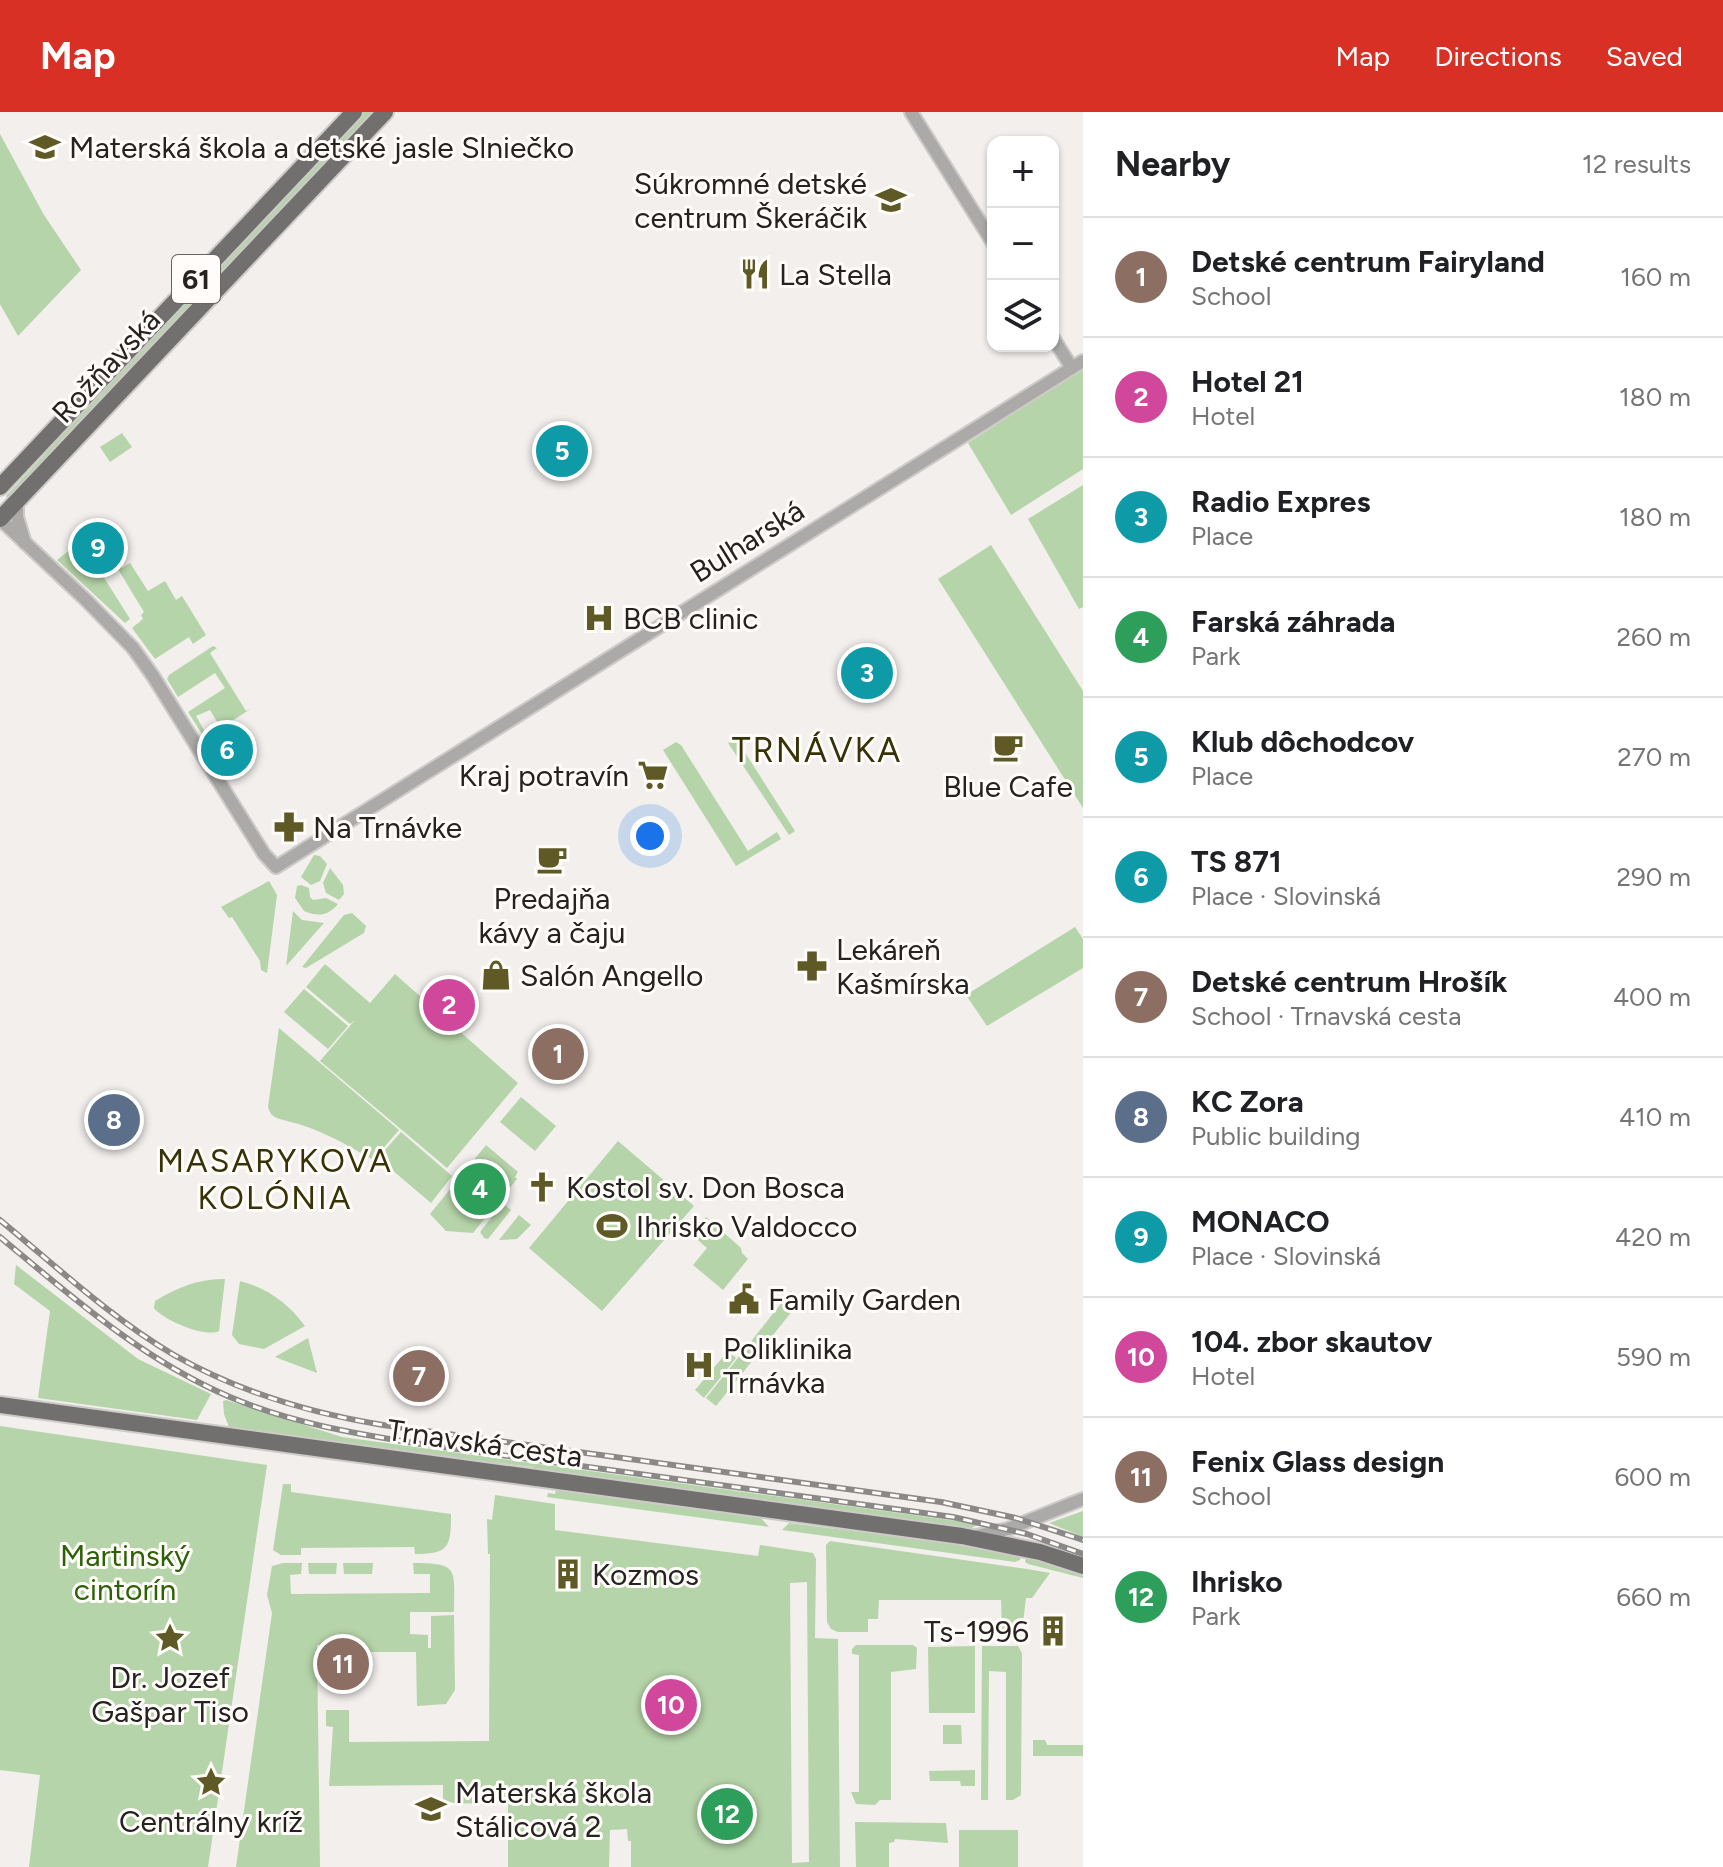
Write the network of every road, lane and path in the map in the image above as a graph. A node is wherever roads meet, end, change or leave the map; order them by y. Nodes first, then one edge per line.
1 (354, 112) edge
2 (385, 112) edge
3 (911, 112) edge
4 (987, 233) edge
5 (1059, 344) edge
6 (1077, 364) edge
7 (0, 487) edge
8 (17, 500) junction
9 (0, 519) edge
10 (0, 535) edge
11 (26, 546) junction
12 (0, 1405) edge
13 (1083, 1499) edge
14 (1025, 1523) junction
15 (962, 1536) junction
16 (1025, 1549) junction
17 (1083, 1566) edge

1 - 7 main road, Rožňavská / 61
2 - 8 main road, Rožňavská / 61
3 - 4 street
5 - 6 street
6 - 11 street, Bulharská
8 - 9 main road, Rožňavská / 61
8 - 11 street
9 - 11 street
10 - 11 street
12 - 15 main road, Trnavská cesta
13 - 14 street
14 - 15 street
14 - 16 street
15 - 16 main road, Trnavská cesta
16 - 17 main road, Trnavská cesta

